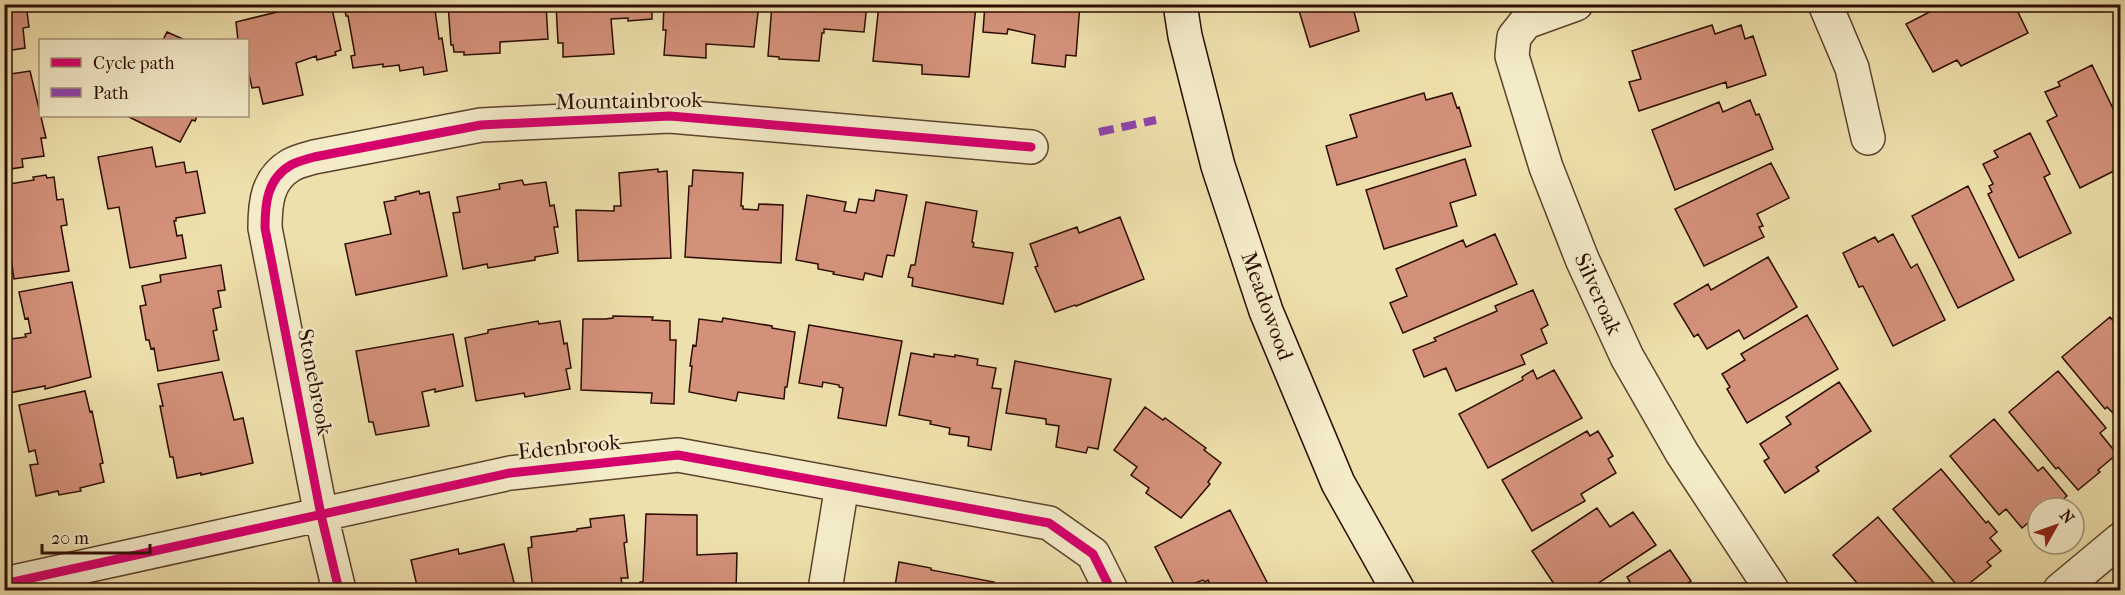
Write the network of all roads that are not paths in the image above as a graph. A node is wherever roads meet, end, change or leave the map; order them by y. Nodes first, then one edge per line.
1 (1180, 4) edge
2 (1576, 4) edge
3 (1825, 4) edge
4 (1868, 138) dead end
5 (1031, 147) dead end
6 (273, 181) joint
7 (842, 485) junction
8 (321, 515) junction
9 (2121, 540) edge
10 (4, 584) edge
11 (339, 591) edge
12 (825, 591) edge
13 (1111, 591) edge
14 (1398, 591) edge
15 (1772, 591) edge
16 (2060, 591) edge

1 - 14 street, Meadowood
2 - 15 street, Silveroak
3 - 4 street
5 - 6 street, Mountainbrook
6 - 8 street, Stonebrook
7 - 8 street, Edenbrook
7 - 12 street
7 - 13 street, Edenbrook
8 - 10 street, Edenbrook
8 - 11 street, Stonebrook
9 - 16 street

